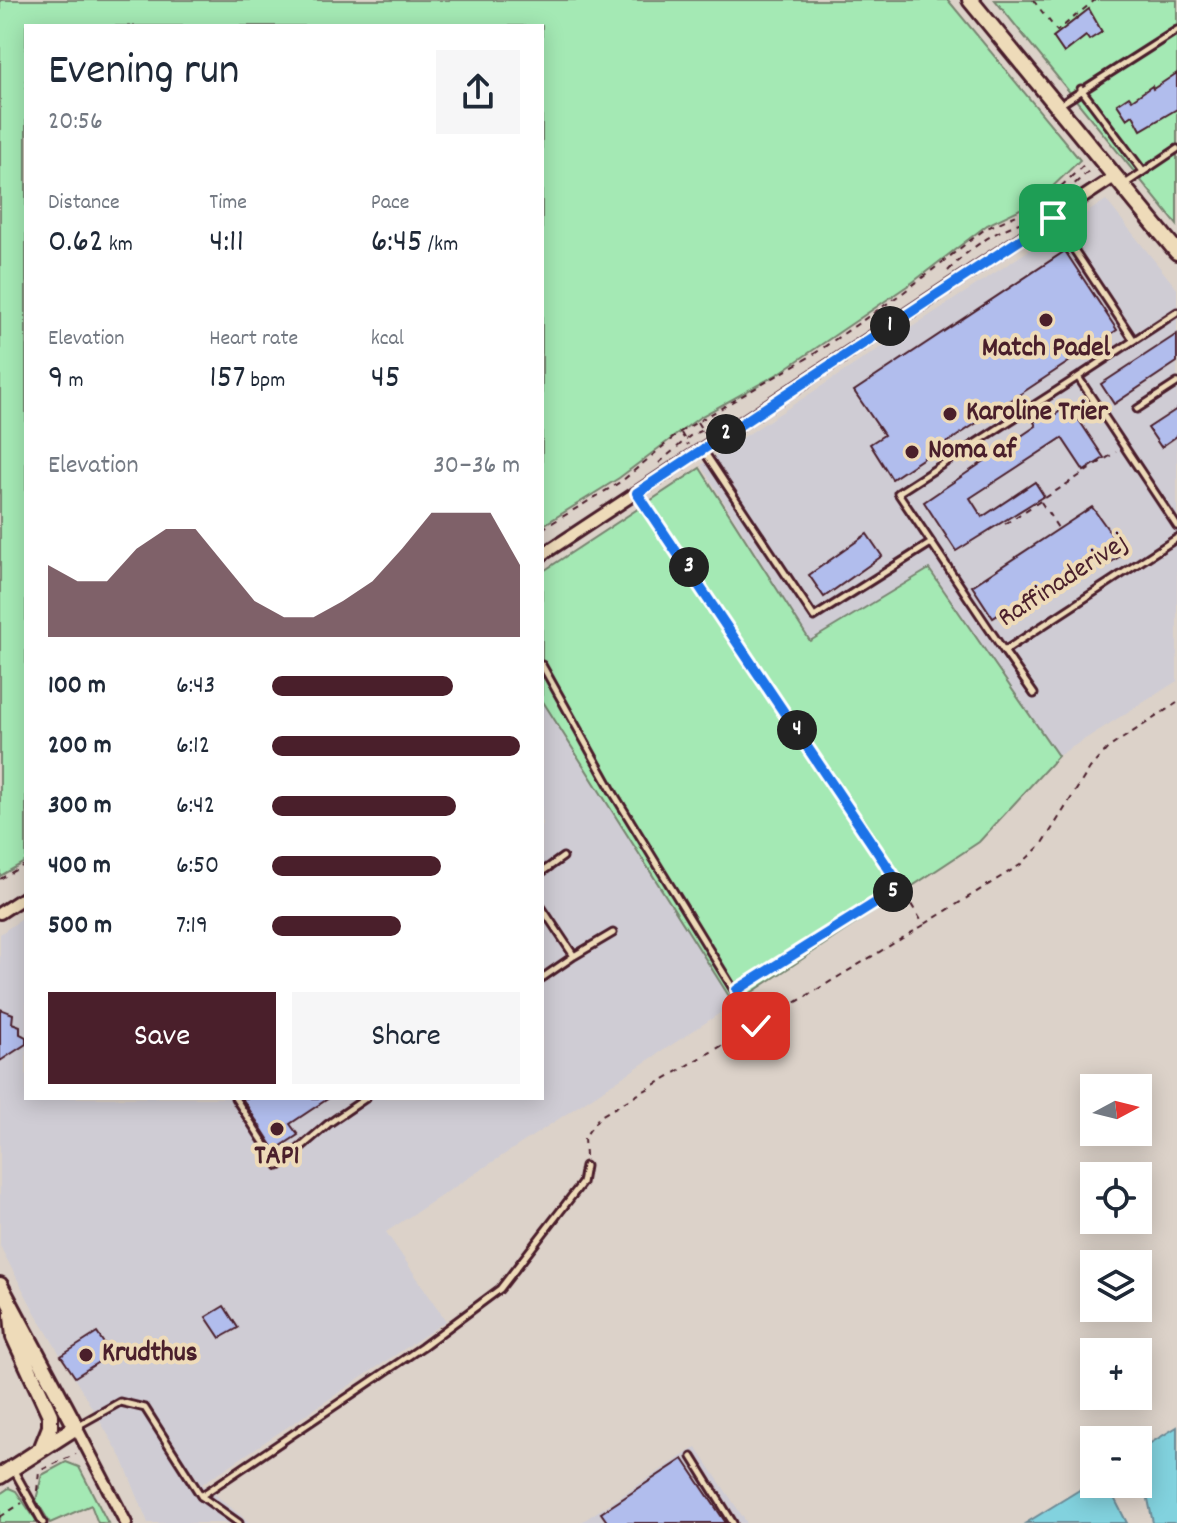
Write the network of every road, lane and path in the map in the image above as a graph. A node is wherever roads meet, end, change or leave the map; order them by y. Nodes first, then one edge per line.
1 (970, 0) edge
2 (1033, 0) edge
3 (1095, 0) edge
4 (1177, 30) edge
5 (1081, 89) junction
6 (1057, 107) junction
7 (1177, 149) edge
8 (1096, 154) junction
9 (1142, 170) junction
10 (1118, 182) junction
11 (1028, 210) junction
12 (1031, 217) dead end
13 (1053, 218) junction
14 (985, 229) junction
15 (989, 237) dead end
16 (1177, 252) edge
17 (1177, 312) edge
18 (1133, 339) junction
19 (1078, 377) junction
20 (1177, 383) edge
21 (1137, 409) dead end
22 (697, 422) junction
23 (701, 429) dead end
24 (680, 432) junction
25 (686, 440) dead end
26 (1124, 447) junction
27 (702, 449) junction
28 (637, 493) junction
29 (1040, 501) junction
30 (1005, 524) dead end
31 (1177, 526) edge
32 (544, 528) edge
33 (1058, 528) dead end
34 (1177, 538) edge
35 (931, 543) junction
36 (544, 554) edge
37 (1004, 651) junction
38 (544, 669) edge
39 (1034, 694) dead end
40 (1177, 703) edge
41 (563, 857) dead end
42 (24, 865) edge
43 (544, 871) edge
44 (0, 879) edge
45 (901, 887) junction
46 (24, 897) edge
47 (544, 911) edge
48 (0, 913) edge
49 (924, 925) junction
50 (613, 933) dead end
51 (574, 956) junction
52 (544, 977) edge
53 (737, 990) junction
54 (756, 1026) junction
55 (236, 1100) edge
56 (363, 1100) edge
57 (585, 1166) joint
58 (0, 1285) edge
59 (11, 1306) junction
60 (76, 1427) junction
61 (88, 1449) junction
62 (40, 1451) junction
63 (692, 1457) dead end
64 (6, 1472) edge
65 (201, 1496) junction
66 (29, 1498) junction
67 (0, 1517) edge
68 (43, 1523) edge
69 (126, 1523) edge
70 (239, 1523) edge
71 (733, 1523) edge

1 - 6 street
2 - 3 path
4 - 5 lane
5 - 6 lane
5 - 9 lane
6 - 8 street
7 - 9 lane
8 - 10 street
8 - 11 path
9 - 10 lane
10 - 13 street
10 - 16 street
11 - 12 path
11 - 14 path
13 - 18 lane
13 - 27 street
14 - 15 path
14 - 22 path
17 - 18 lane
18 - 19 lane
19 - 26 lane
19 - 35 lane, Raffinaderivej
20 - 21 lane
22 - 23 path
22 - 24 path
24 - 25 path
24 - 32 path
26 - 29 path
26 - 31 lane
27 - 28 street
27 - 35 lane
28 - 36 street
28 - 45 path
29 - 30 path
29 - 33 path
34 - 37 lane, Raffinaderivej
35 - 37 lane, Raffinaderivej
37 - 39 lane
38 - 53 lane
40 - 49 path
41 - 43 lane
42 - 44 path
45 - 49 path
45 - 53 path
46 - 48 street
47 - 51 lane
49 - 54 path
50 - 51 lane
51 - 52 lane
53 - 54 lane
54 - 57 path
55 - 56 lane
57 - 65 lane
58 - 59 street
59 - 60 street
59 - 62 street
60 - 61 street
60 - 62 street
60 - 65 lane
61 - 66 path
61 - 69 street
62 - 64 street
63 - 71 lane
64 - 66 lane
65 - 70 lane
66 - 67 path
66 - 68 lane

